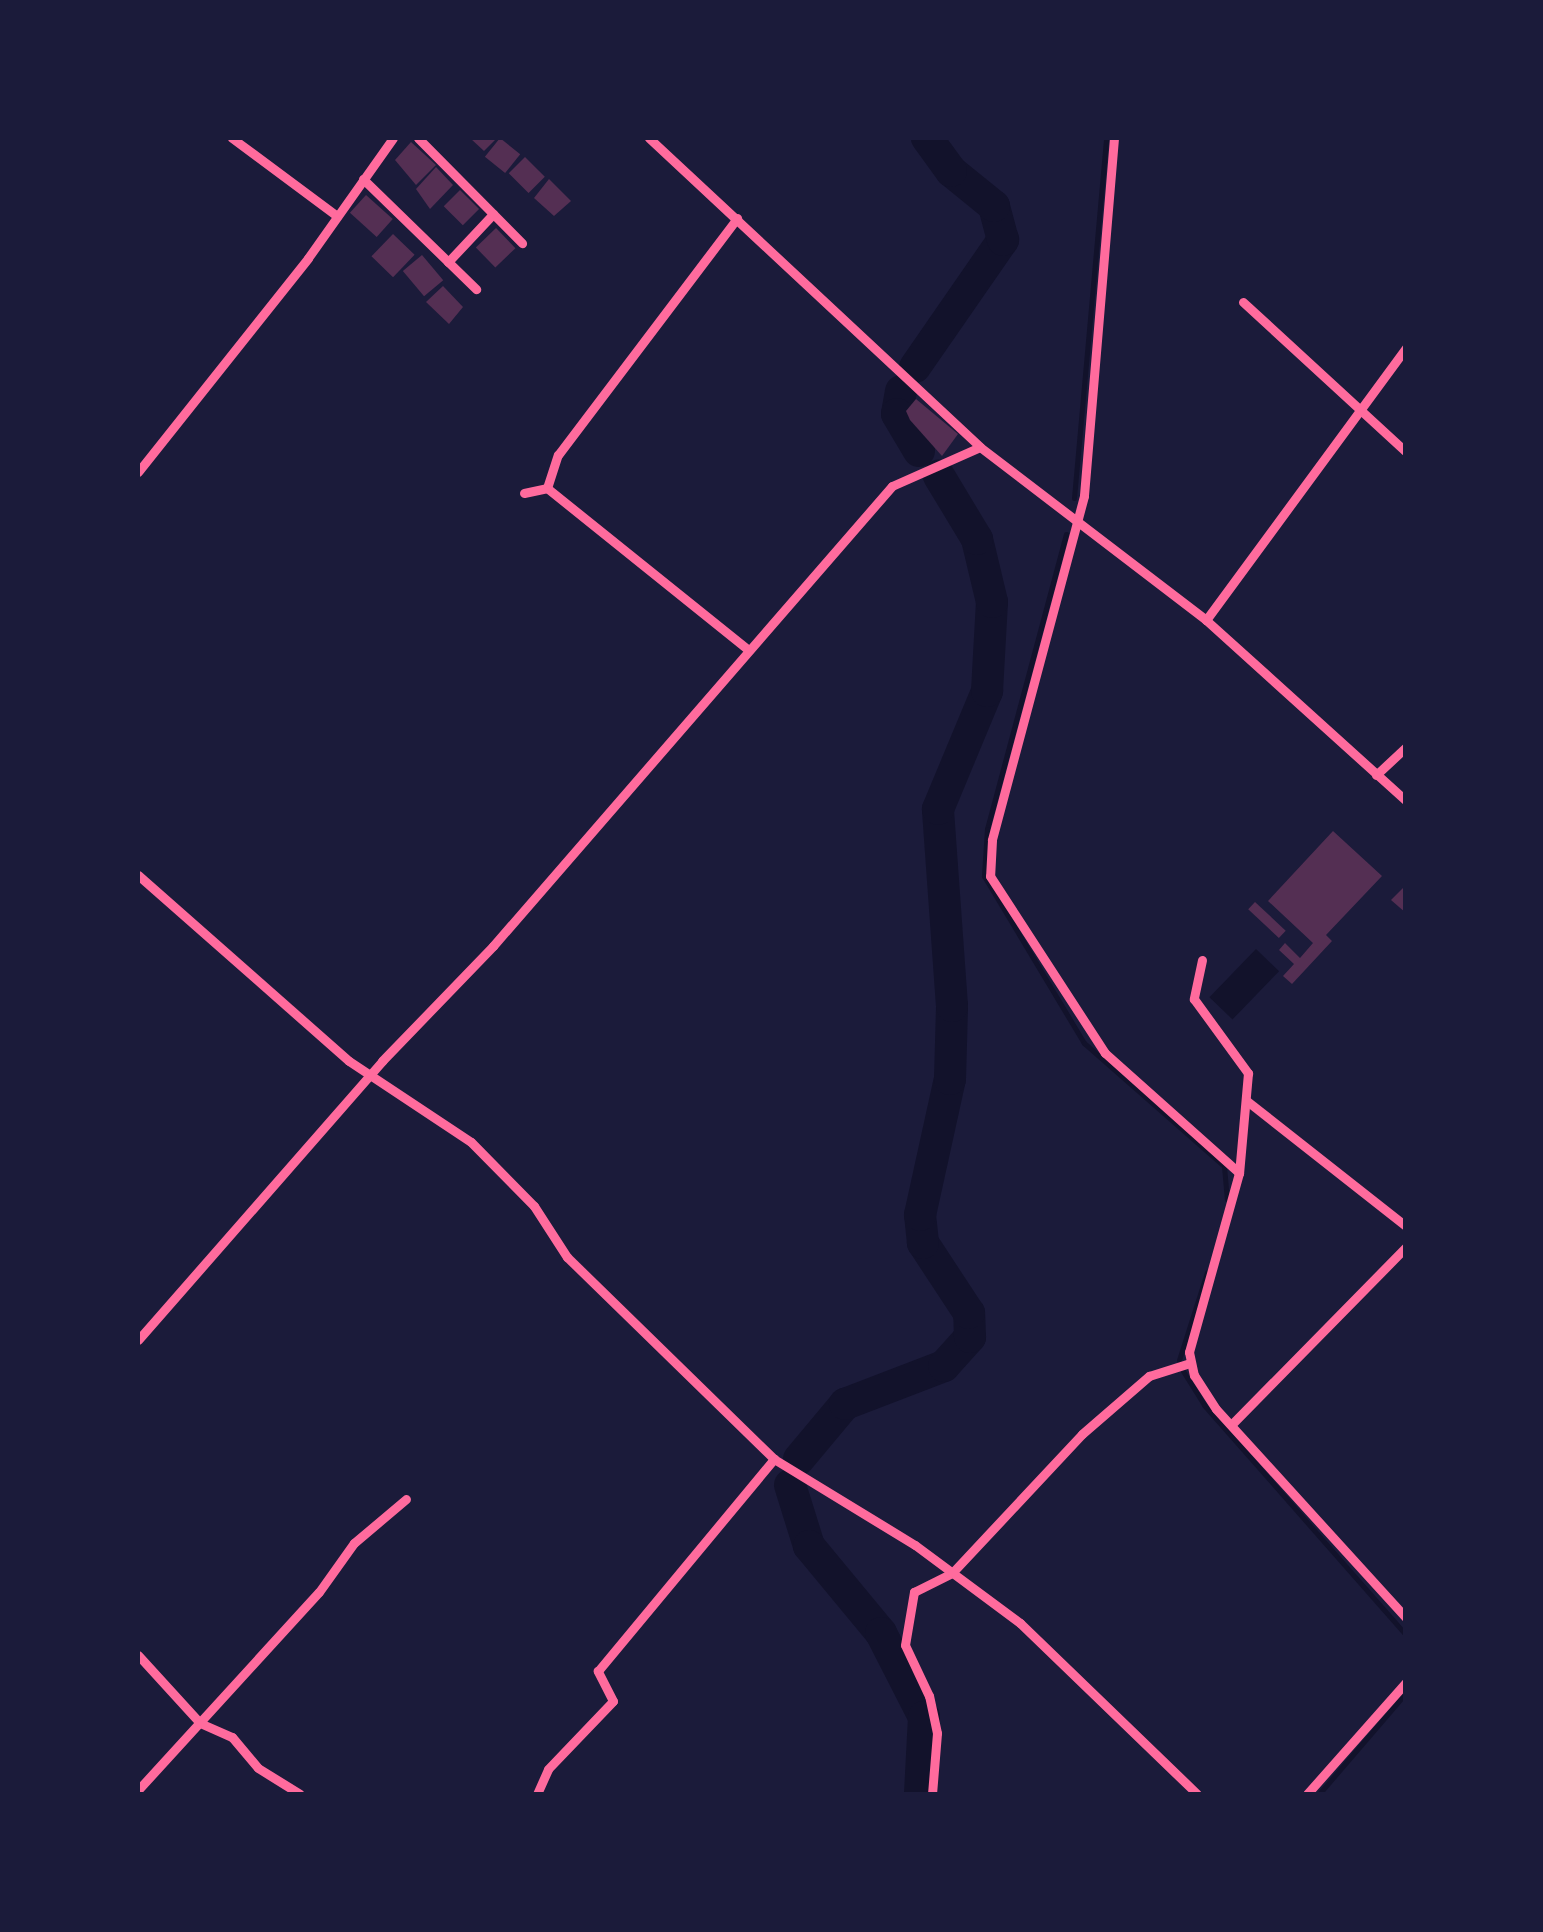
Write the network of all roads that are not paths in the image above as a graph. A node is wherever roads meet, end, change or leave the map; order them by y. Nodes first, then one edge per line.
1 (232, 138) edge
2 (392, 138) edge
3 (418, 138) edge
4 (649, 138) edge
5 (1114, 138) edge
6 (363, 179) junction
7 (493, 214) junction
8 (337, 216) junction
9 (737, 218) junction
10 (522, 243) dead end
11 (448, 262) junction
12 (476, 290) dead end
13 (1244, 302) dead end
14 (1406, 348) edge
15 (1360, 410) junction
16 (980, 447) junction
17 (1406, 452) edge
18 (139, 469) edge
19 (547, 488) junction
20 (524, 493) dead end
21 (1079, 524) junction
22 (1206, 620) junction
23 (746, 648) junction
24 (1406, 747) edge
25 (1376, 775) junction
26 (1406, 801) edge
27 (138, 875) edge
28 (1202, 960) dead end
29 (369, 1076) junction
30 (1247, 1101) junction
31 (1238, 1173) junction
32 (1406, 1226) edge
33 (1406, 1247) edge
34 (138, 1340) edge
35 (1190, 1362) junction
36 (1231, 1425) junction
37 (774, 1459) junction
38 (406, 1499) dead end
39 (952, 1572) junction
40 (1406, 1618) edge
41 (138, 1656) edge
42 (1406, 1682) edge
43 (200, 1723) junction
44 (138, 1790) edge
45 (300, 1794) edge
46 (537, 1794) edge
47 (932, 1794) edge
48 (1197, 1794) edge
49 (1307, 1794) edge

1 - 8 street
2 - 6 street
3 - 7 street
4 - 9 street
5 - 21 street
6 - 8 street
6 - 11 street
7 - 10 street
7 - 11 street
8 - 18 street
9 - 16 street
9 - 19 street
11 - 12 street
13 - 15 street
14 - 15 street
15 - 17 street
15 - 22 street
16 - 21 street
16 - 23 street
19 - 20 street
19 - 23 street
21 - 22 street
21 - 31 street
22 - 25 street
23 - 29 street
24 - 25 street
25 - 26 street
27 - 29 street
28 - 30 street
29 - 34 street
29 - 37 street
30 - 31 street
30 - 32 street
31 - 35 street
33 - 36 street
35 - 36 street
35 - 39 street
36 - 40 street
37 - 39 street
37 - 46 street
38 - 43 street
39 - 47 street
39 - 48 street
41 - 43 street
42 - 49 street
43 - 44 street
43 - 45 street

